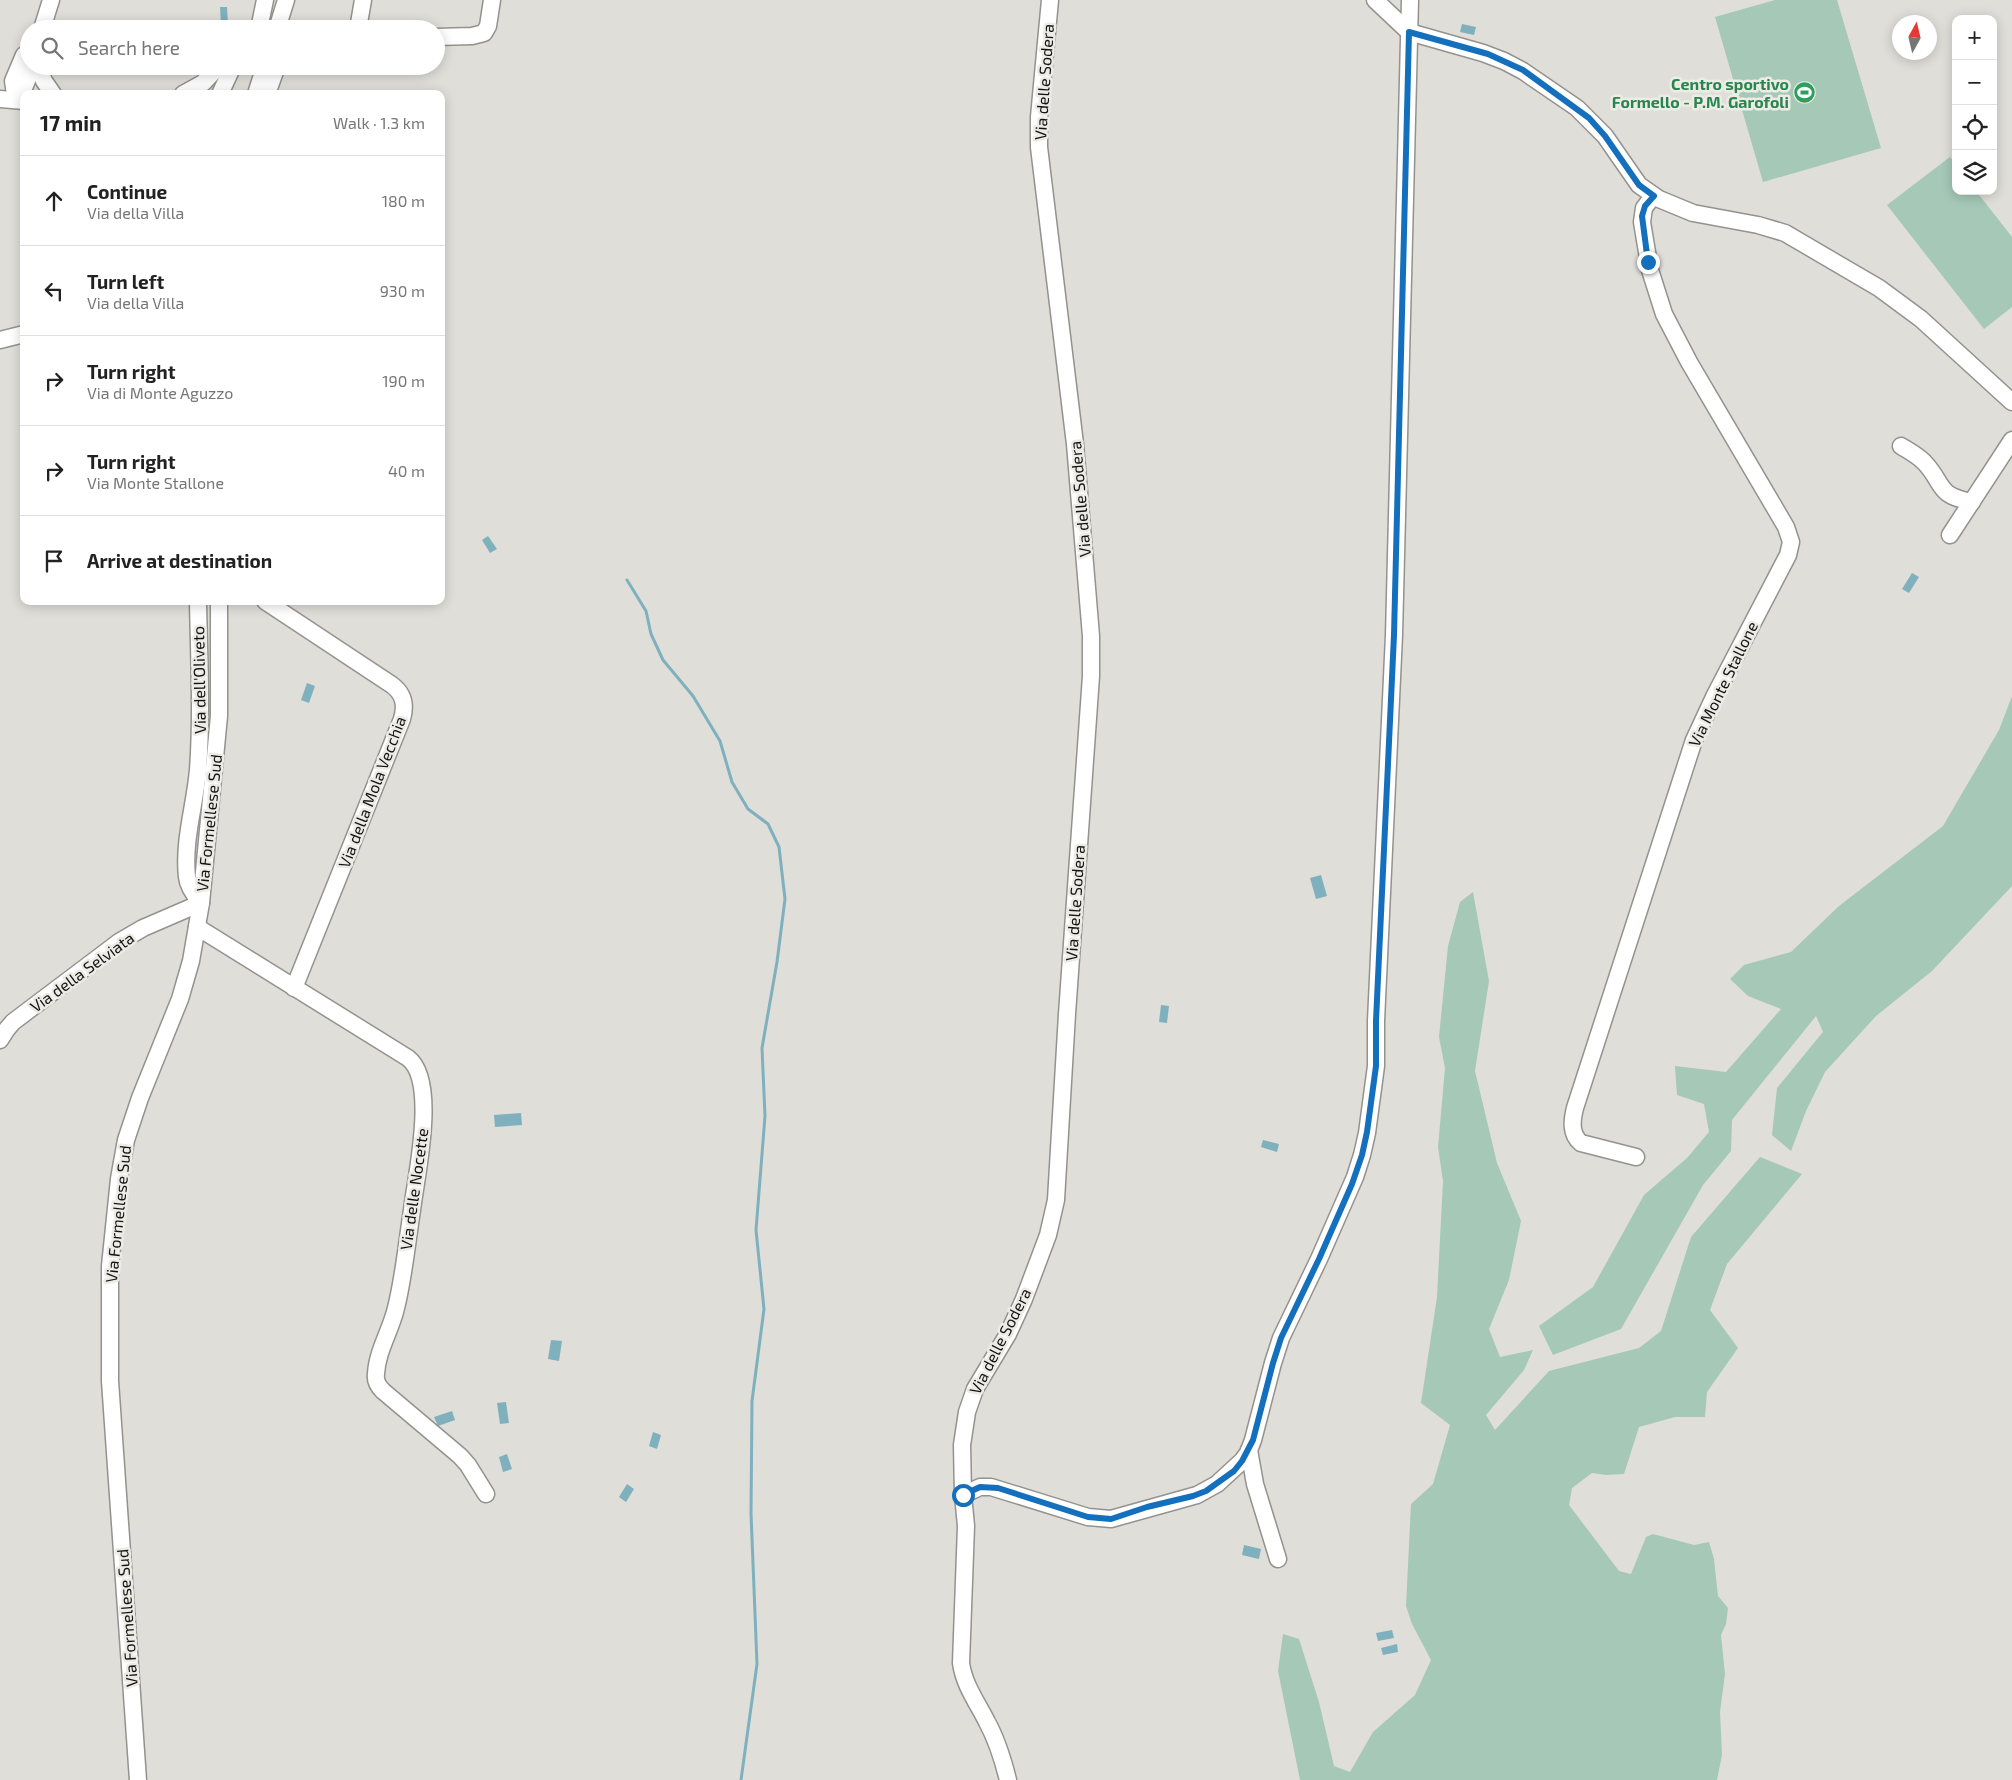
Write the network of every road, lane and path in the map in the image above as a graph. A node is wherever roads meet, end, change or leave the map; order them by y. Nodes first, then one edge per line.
1 (51, 0) edge
2 (265, 0) edge
3 (286, 0) edge
4 (363, 0) edge
5 (492, 0) edge
6 (1050, 0) edge
7 (1375, 0) edge
8 (1410, 0) edge
9 (45, 20) edge
10 (261, 20) edge
11 (280, 20) edge
12 (360, 20) edge
13 (1409, 32) junction
14 (445, 37) edge
15 (20, 63) edge
16 (20, 70) edge
17 (42, 75) edge
18 (210, 75) edge
19 (228, 75) edge
20 (262, 75) edge
21 (274, 75) edge
22 (0, 79) edge
23 (50, 90) edge
24 (190, 90) edge
25 (222, 90) edge
26 (257, 90) edge
27 (269, 90) edge
28 (13, 100) edge
29 (1654, 196) junction
30 (20, 335) edge
31 (0, 340) edge
32 (2010, 395) edge
33 (2012, 440) edge
34 (1901, 446) dead end
35 (1972, 502) junction
36 (1950, 535) dead end
37 (198, 605) edge
38 (219, 605) edge
39 (270, 605) edge
40 (201, 903) junction
41 (197, 927) junction
42 (294, 988) junction
43 (0, 1040) edge
44 (1636, 1156) dead end
45 (1249, 1450) junction
46 (486, 1494) dead end
47 (963, 1495) junction
48 (1278, 1559) dead end
49 (138, 1780) edge
50 (1008, 1780) edge

1 - 9 street
2 - 10 street
3 - 11 street
4 - 12 street
5 - 14 street
6 - 47 street, Via delle Sodera
7 - 13 street
8 - 13 street
13 - 29 street
13 - 45 street
15 - 22 street
16 - 28 street
17 - 23 street
18 - 24 street
19 - 25 street
20 - 26 street
21 - 27 street
29 - 32 street
29 - 44 street, Via Monte Stallone
30 - 31 street
33 - 35 street
34 - 35 street
35 - 36 street
37 - 40 street, Via dell'Oliveto
38 - 40 street, Via Formellese Sud
39 - 42 street, Via della Mola Vecchia
40 - 41 street, Via Formellese Sud
40 - 43 street, Via della Selviata
41 - 42 street, Via delle Nocette
41 - 49 street, Via Formellese Sud
42 - 46 street, Via delle Nocette
45 - 47 street
45 - 48 street
47 - 50 street, Via delle Sodera

